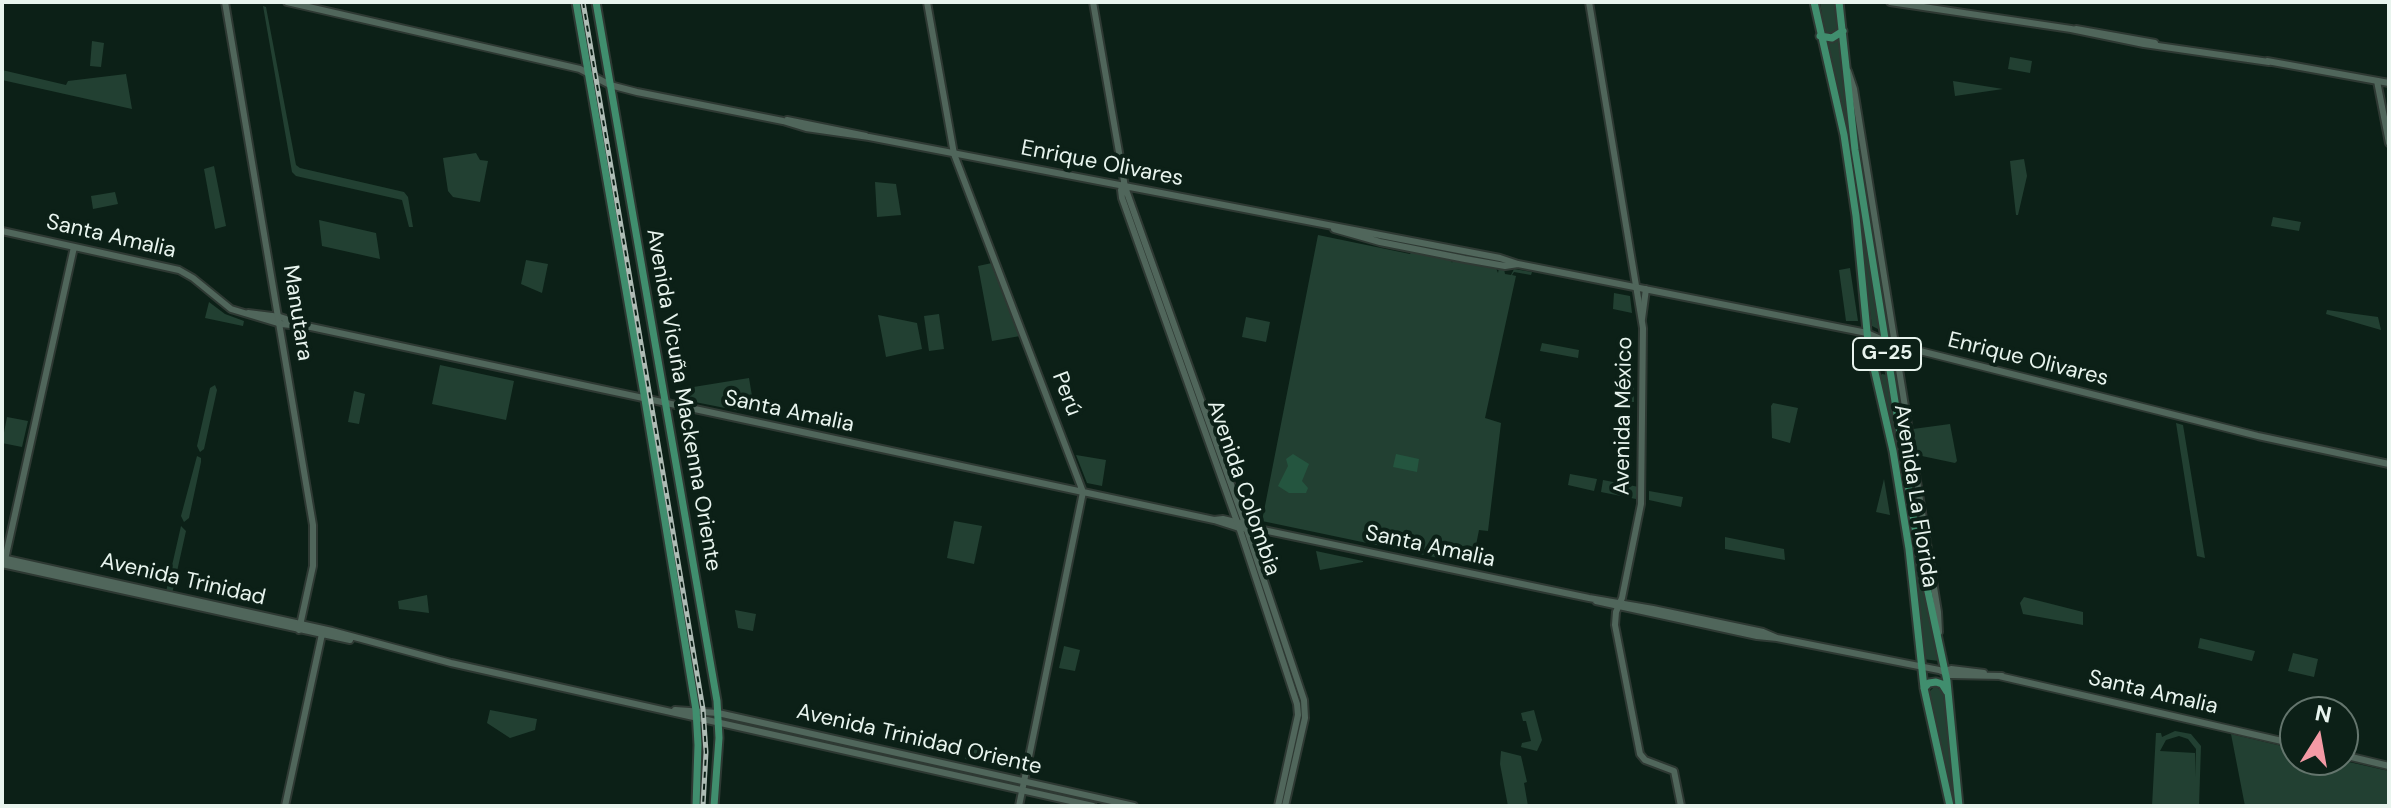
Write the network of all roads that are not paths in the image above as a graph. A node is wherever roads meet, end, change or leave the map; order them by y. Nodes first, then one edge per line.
1 (225, 2) edge
2 (287, 2) edge
3 (576, 2) edge
4 (596, 2) edge
5 (927, 2) edge
6 (1093, 2) edge
7 (1589, 2) edge
8 (1814, 2) edge
9 (1839, 2) edge
10 (1890, 2) edge
11 (1843, 31) junction
12 (1820, 36) junction
13 (1848, 71) junction
14 (589, 72) junction
15 (2377, 81) junction
16 (2389, 83) edge
17 (610, 85) junction
18 (2389, 143) edge
19 (954, 154) junction
20 (1125, 187) junction
21 (2, 231) edge
22 (74, 247) junction
23 (1635, 287) junction
24 (1646, 289) junction
25 (1642, 319) junction
26 (281, 321) junction
27 (1867, 333) junction
28 (1885, 341) junction
29 (1895, 345) junction
30 (1890, 374) junction
31 (1875, 377) junction
32 (645, 400) junction
33 (665, 404) junction
34 (2389, 464) edge
35 (1083, 492) junction
36 (1242, 525) junction
37 (3, 562) edge
38 (1619, 605) junction
39 (300, 627) junction
40 (322, 632) junction
41 (1938, 636) junction
42 (1921, 666) junction
43 (1945, 671) junction
44 (1924, 688) junction
45 (1948, 698) junction
46 (718, 713) junction
47 (696, 714) junction
48 (719, 723) junction
49 (2279, 740) edge
50 (2359, 759) edge
51 (2389, 766) edge
52 (1024, 782) junction
53 (1022, 790) junction
54 (285, 806) edge
55 (696, 806) edge
56 (714, 806) edge
57 (1019, 806) edge
58 (1093, 806) edge
59 (1134, 806) edge
60 (1278, 806) edge
61 (1285, 806) edge
62 (1681, 806) edge
63 (1950, 806) edge
64 (1959, 806) edge

1 - 26 street, Manutara
2 - 14 street, Enrique Olivares
3 - 14 main road
4 - 17 main road, Avenida Vicuña Mackenna Oriente
5 - 19 street, Perú
6 - 20 street, Avenida Colombia
7 - 23 street, Avenida México
8 - 12 main road, Avenida La Florida / G-25
9 - 11 main road, Avenida La Florida / G-25
10 - 15 street
11 - 12 main road
11 - 13 main road, Avenida La Florida / G-25
12 - 27 main road, Avenida La Florida / G-25
13 - 28 main road, Avenida La Florida / G-25
13 - 29 street, Avenida La Florida
14 - 17 street, Enrique Olivares
14 - 32 main road
15 - 16 street
15 - 18 street
17 - 19 street, Enrique Olivares
17 - 33 main road, Avenida Vicuña Mackenna Oriente
19 - 20 street, Enrique Olivares
19 - 35 street, Perú
20 - 23 street, Enrique Olivares
20 - 36 street, Avenida Colombia
21 - 22 street, Santa Amalia
22 - 26 street, Santa Amalia
22 - 37 street
23 - 24 street, Enrique Olivares
23 - 25 street, Avenida México
24 - 25 street
24 - 27 street, Enrique Olivares
25 - 38 street, Avenida México
26 - 32 street, Santa Amalia
26 - 39 street, Manutara
27 - 28 street, Enrique Olivares
27 - 31 main road, Avenida La Florida / G-25
28 - 29 street, Enrique Olivares
28 - 30 main road, Avenida La Florida / G-25
29 - 34 street, Enrique Olivares
29 - 41 street, Avenida La Florida
30 - 31 main road
30 - 41 main road, Avenida La Florida / G-25
31 - 42 main road, Avenida La Florida / G-25
32 - 33 street, Santa Amalia
32 - 47 main road
33 - 35 street, Santa Amalia
33 - 46 main road, Avenida Vicuña Mackenna Oriente
35 - 36 street, Santa Amalia
35 - 52 street
36 - 38 street, Santa Amalia
36 - 60 street, Avenida Colombia
36 - 61 street, Avenida Colombia
37 - 39 street, Avenida Trinidad
38 - 42 street, Santa Amalia
38 - 62 street, Avenida México
39 - 40 street, Avenida Trinidad
40 - 47 street, Avenida Trinidad
40 - 54 street
41 - 43 main road, Avenida La Florida / G-25
42 - 43 street, Santa Amalia
42 - 44 main road, Avenida La Florida / G-25
43 - 45 main road, Avenida La Florida / G-25
43 - 49 street, Santa Amalia
44 - 45 main road
44 - 63 main road, Avenida La Florida / G-25
45 - 64 main road, Avenida La Florida / G-25
46 - 47 street, Avenida Trinidad Oriente
46 - 48 main road, Avenida Vicuña Mackenna Oriente
46 - 52 street, Avenida Trinidad Oriente
47 - 48 street, Avenida Trinidad Oriente
47 - 55 main road
48 - 53 street, Avenida Trinidad Oriente
48 - 56 main road, Avenida Vicuña Mackenna Oriente
50 - 51 street
52 - 53 street
52 - 59 street, Avenida Trinidad Oriente
53 - 57 street
53 - 58 street, Avenida Trinidad Oriente

